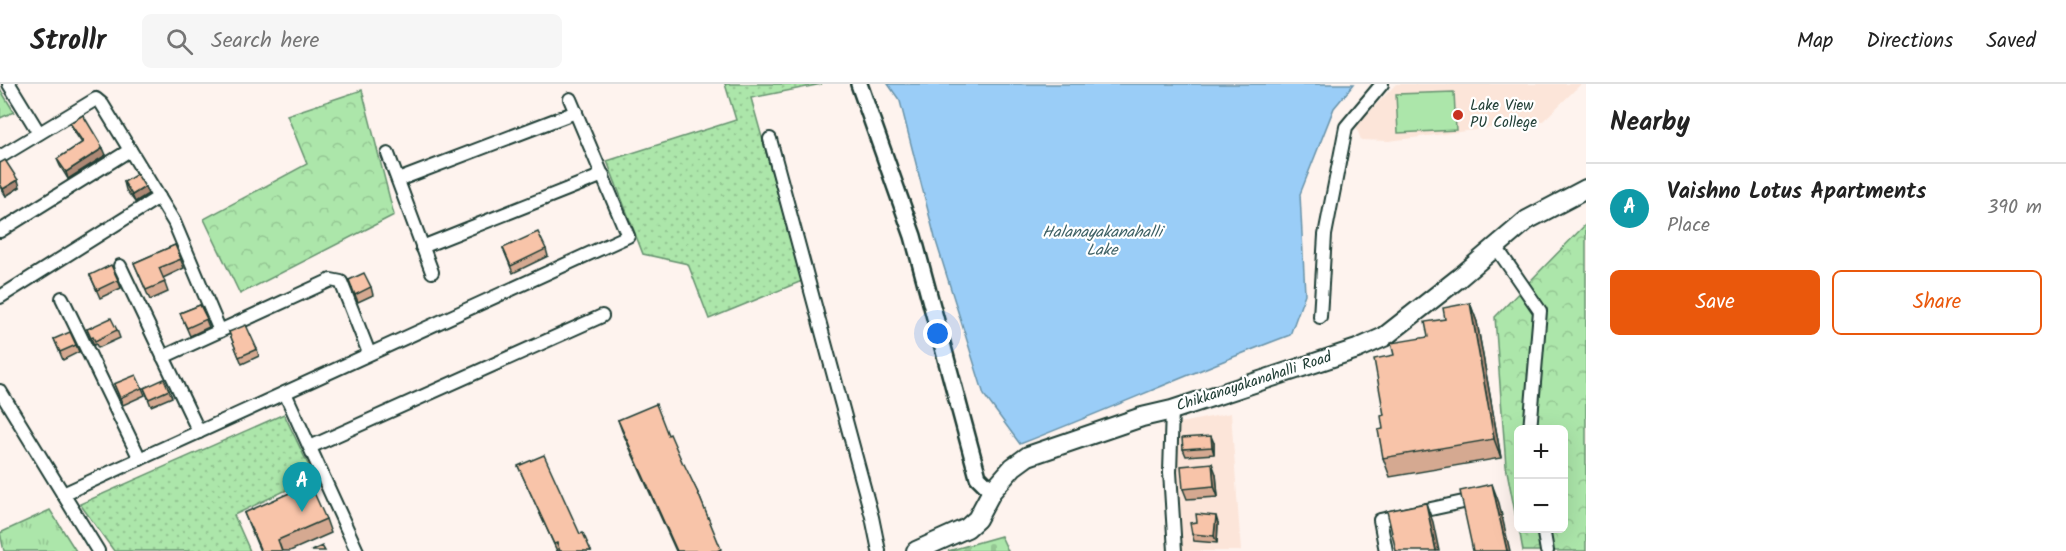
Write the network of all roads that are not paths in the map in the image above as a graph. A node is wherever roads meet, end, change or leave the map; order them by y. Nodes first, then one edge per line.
1 (9, 84) edge
2 (859, 84) edge
3 (1382, 84) edge
4 (570, 99) dead end
5 (576, 112) junction
6 (39, 133) junction
7 (770, 139) dead end
8 (130, 150) junction
9 (388, 154) dead end
10 (0, 157) edge
11 (603, 175) junction
12 (398, 180) junction
13 (1586, 189) edge
14 (159, 197) junction
15 (0, 231) edge
16 (422, 247) junction
17 (1496, 247) junction
18 (120, 266) dead end
19 (432, 272) dead end
20 (0, 297) edge
21 (62, 298) dead end
22 (602, 316) dead end
23 (1320, 317) dead end
24 (220, 331) junction
25 (369, 353) junction
26 (163, 357) junction
27 (0, 391) edge
28 (285, 393) junction
29 (1172, 410) junction
30 (1530, 425) edge
31 (199, 432) junction
32 (310, 447) junction
33 (140, 459) junction
34 (992, 491) junction
35 (63, 494) junction
36 (1483, 497) edge
37 (1544, 533) edge
38 (926, 549) edge
39 (98, 551) edge
40 (357, 551) edge
41 (879, 551) edge
42 (1175, 551) edge
43 (1386, 551) edge
44 (1547, 551) edge

1 - 6 street
2 - 34 street
3 - 23 street
4 - 5 street
5 - 11 street
5 - 12 street
6 - 8 street
6 - 10 street
7 - 41 street
8 - 14 street
8 - 15 street
9 - 12 street
11 - 16 street
11 - 25 street
12 - 16 street
13 - 17 main road, Chikkanayakanahalli Road
14 - 20 street
14 - 24 street
16 - 19 street
17 - 29 main road, Chikkanayakanahalli Road
17 - 30 street
18 - 26 street
21 - 33 street
22 - 32 street
24 - 25 street
24 - 26 street
25 - 28 street
26 - 31 street
27 - 35 street
28 - 31 street
28 - 32 street
29 - 34 main road, Chikkanayakanahalli Road
29 - 42 street
31 - 33 street
32 - 40 street
33 - 35 street
34 - 38 main road, Chikkanayakanahalli Road
35 - 39 street
36 - 43 street
37 - 44 street

